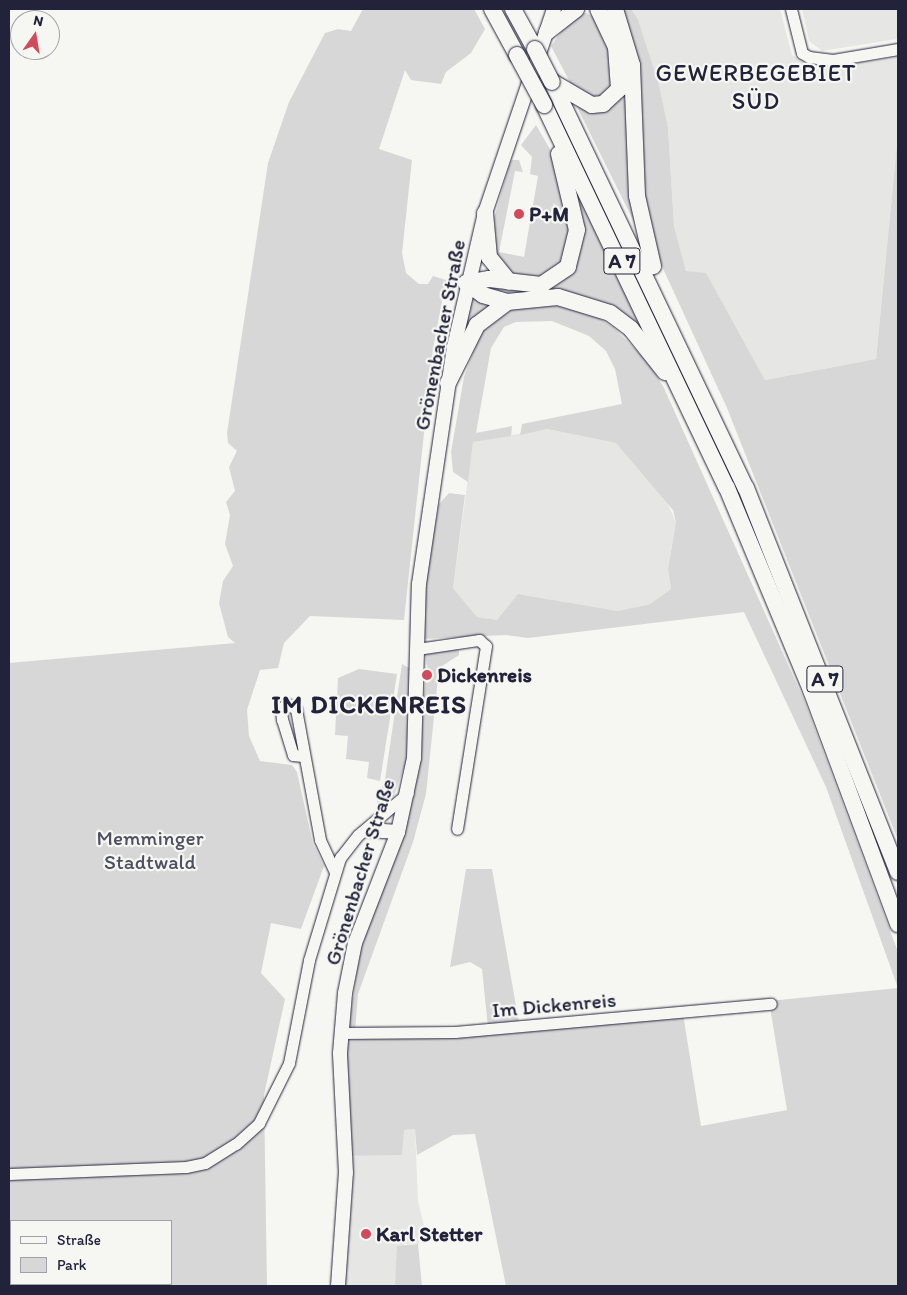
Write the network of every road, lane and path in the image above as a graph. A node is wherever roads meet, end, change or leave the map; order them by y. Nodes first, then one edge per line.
1 (492, 9) edge
2 (513, 9) edge
3 (554, 9) edge
4 (576, 9) edge
5 (598, 9) edge
6 (615, 9) edge
7 (791, 9) edge
8 (547, 32) junction
9 (898, 49) edge
10 (552, 82) junction
11 (544, 105) junction
12 (485, 213) junction
13 (509, 282) junction
14 (466, 283) junction
15 (507, 302) junction
16 (667, 318) junction
17 (448, 383) junction
18 (696, 417) junction
19 (417, 648) junction
20 (302, 756) dead end
21 (408, 794) junction
22 (458, 829) dead end
23 (369, 830) junction
24 (398, 832) junction
25 (335, 872) junction
26 (898, 872) edge
27 (898, 924) edge
28 (771, 1004) dead end
29 (341, 1033) junction
30 (9, 1174) edge
31 (338, 1286) edge

1 - 11 highway, A 7, bridge
2 - 10 highway, A 7, bridge
3 - 8 main road, Grönenbacher Straße
4 - 8 highway
5 - 10 highway
6 - 16 highway
7 - 9 street
8 - 12 main road, Grönenbacher Straße
10 - 16 highway, A 7
11 - 13 highway
11 - 18 highway, A 7
12 - 13 highway
12 - 14 main road, Grönenbacher Straße
13 - 14 highway
14 - 15 highway, A 7
14 - 17 main road, Grönenbacher Straße
15 - 17 highway
15 - 18 highway, A 7
16 - 26 highway, A 7
17 - 19 main road, Grönenbacher Straße
18 - 27 highway, A 7
19 - 21 main road, Grönenbacher Straße
19 - 22 street
20 - 25 street
21 - 23 street
21 - 24 main road, Grönenbacher Straße
23 - 24 main road
23 - 25 street
24 - 29 main road, Grönenbacher Straße
25 - 30 street
28 - 29 street, Im Dickenreis
29 - 31 main road, Grönenbacher Straße

